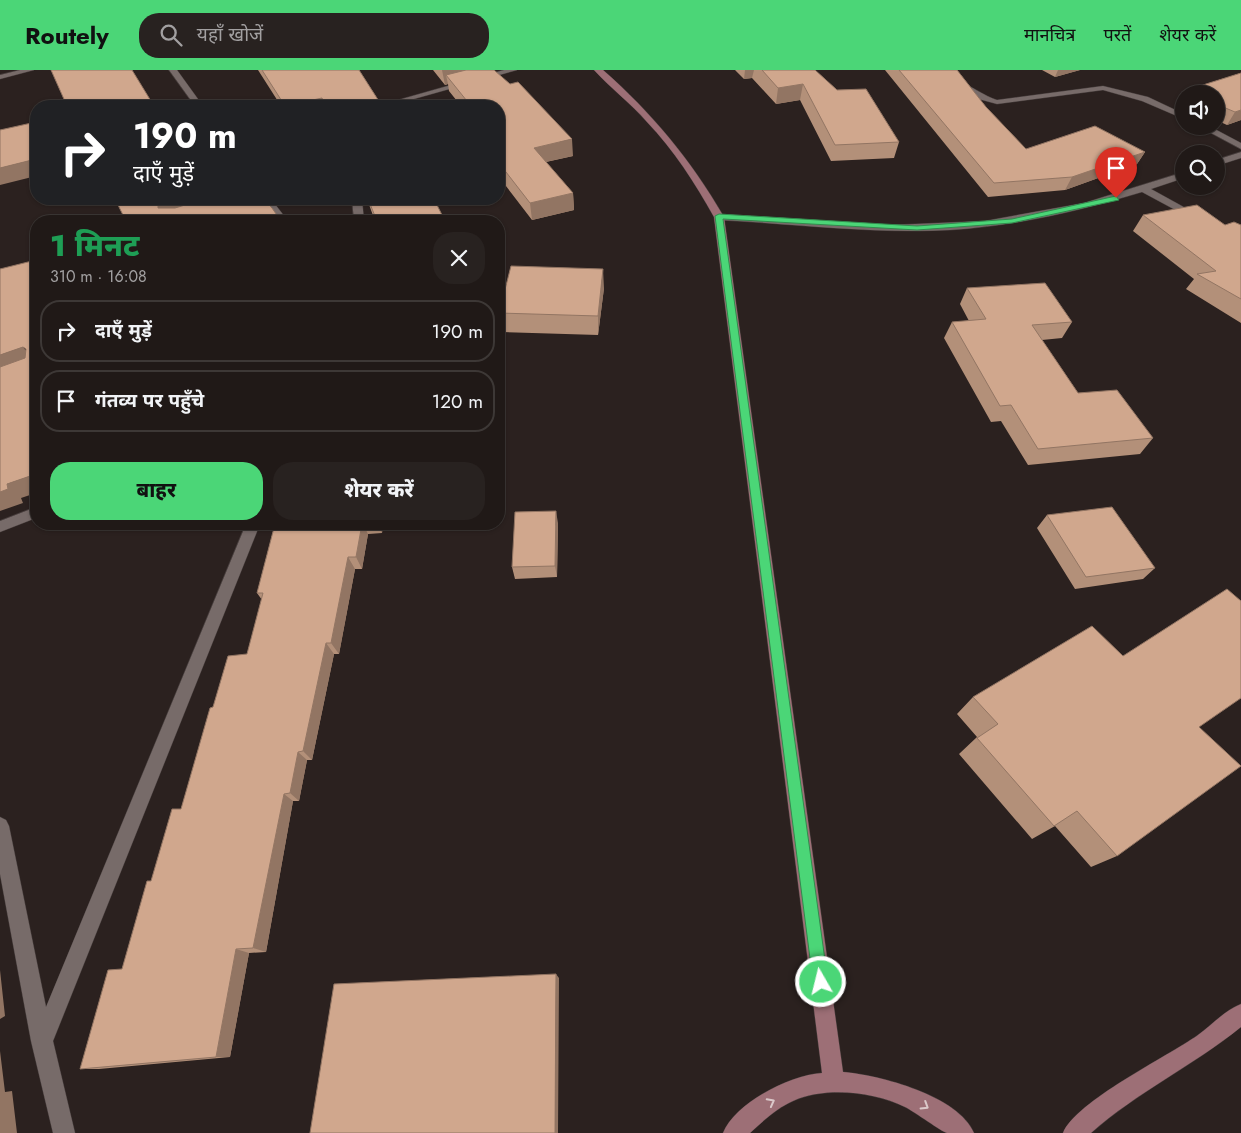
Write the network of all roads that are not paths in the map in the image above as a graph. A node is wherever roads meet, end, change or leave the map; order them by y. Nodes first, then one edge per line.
1 (30, 70) edge
2 (173, 70) edge
3 (513, 70) edge
4 (598, 70) edge
5 (954, 76) edge
6 (0, 77) edge
7 (195, 100) edge
8 (403, 100) edge
9 (1175, 113) edge
10 (1220, 135) edge
11 (1241, 146) edge
12 (1241, 155) edge
13 (1225, 160) edge
14 (1175, 178) edge
15 (1144, 189) junction
16 (271, 205) edge
17 (278, 215) edge
18 (719, 216) junction
19 (1208, 224) edge
20 (30, 514) edge
21 (0, 527) edge
22 (251, 530) edge
23 (0, 826) edge
24 (1241, 1014) edge
25 (42, 1041) junction
26 (834, 1082) junction
27 (64, 1133) edge
28 (734, 1133) edge
29 (963, 1133) edge
30 (1074, 1133) edge

1 - 6 street
2 - 7 street
3 - 8 street
4 - 18 street
5 - 9 street
10 - 11 street
12 - 13 street
14 - 15 street
15 - 18 street
15 - 19 street
16 - 17 street
18 - 26 street
20 - 21 street
22 - 25 street
23 - 25 street
24 - 30 street
25 - 27 street
28 -> 26 street
26 -> 29 street

